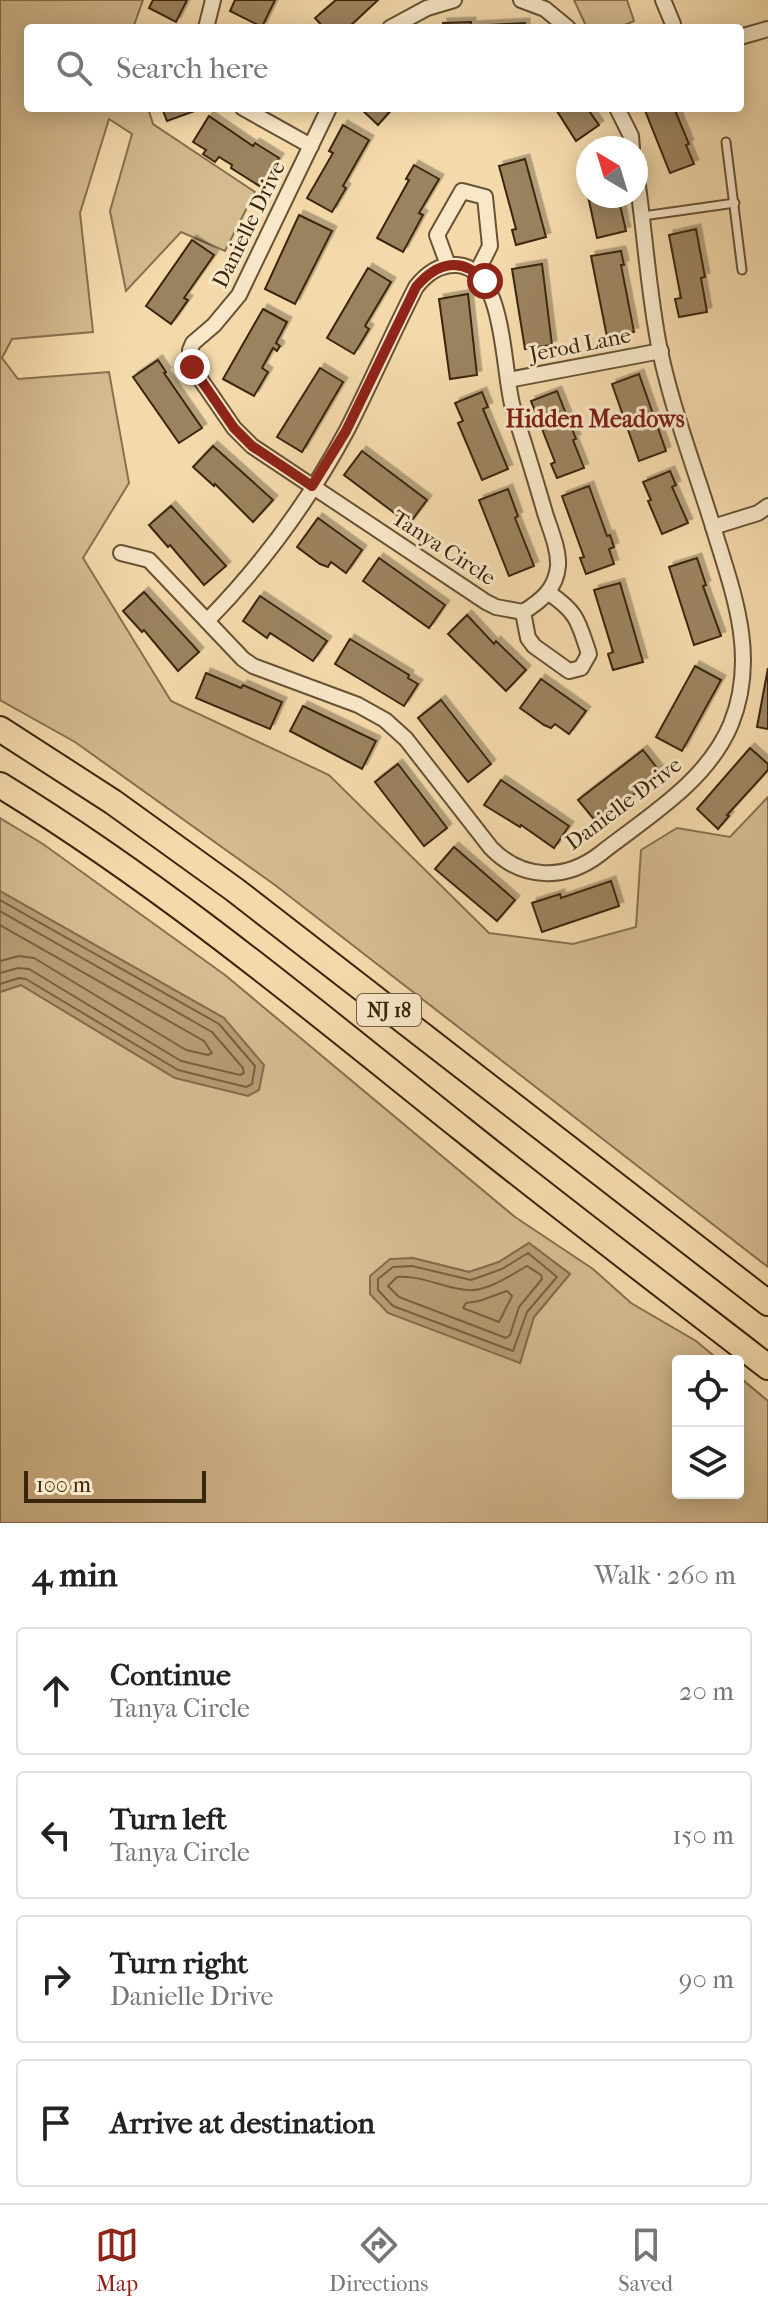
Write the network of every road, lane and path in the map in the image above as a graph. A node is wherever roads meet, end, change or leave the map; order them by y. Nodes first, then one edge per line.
1 (213, 0) edge
2 (454, 0) edge
3 (521, 0) edge
4 (663, 0) edge
5 (207, 24) edge
6 (397, 24) edge
7 (563, 24) edge
8 (672, 24) edge
9 (768, 29) edge
10 (744, 36) edge
11 (250, 112) edge
12 (327, 112) edge
13 (619, 112) edge
14 (631, 136) edge
15 (726, 142) dead end
16 (311, 146) junction
17 (735, 203) junction
18 (642, 208) edge
19 (643, 216) junction
20 (448, 265) junction
21 (742, 270) dead end
22 (477, 272) junction
23 (661, 351) junction
24 (508, 380) junction
25 (312, 486) junction
26 (765, 510) edge
27 (713, 527) junction
28 (121, 553) dead end
29 (549, 593) junction
30 (523, 612) junction
31 (207, 621) junction
32 (0, 729) edge
33 (0, 785) edge
34 (647, 1208) junction
35 (768, 1291) edge
36 (768, 1303) edge
37 (768, 1367) edge

1 - 5 street
2 - 6 street
3 - 7 street
4 - 8 street
9 - 10 street
11 - 16 street
12 - 16 street, Danielle Drive
13 - 14 street
15 - 17 lane
16 - 25 street, Danielle Drive
17 - 19 lane
17 - 21 lane
18 - 19 street, Danielle Drive
19 - 23 street, Danielle Drive
20 - 22 street
20 - 22 street
20 - 25 street
22 - 24 street
23 - 24 street, Jerod Lane
23 - 27 street, Danielle Drive
24 - 29 street
25 - 30 street, Tanya Circle
25 - 31 street
26 - 27 street
27 - 31 street, Danielle Drive
28 - 31 street, Danielle Drive
29 - 30 street
29 - 30 street
32 - 34 highway, NJ 18
33 - 37 highway, NJ 18
34 - 35 highway
34 - 36 highway, NJ 18

